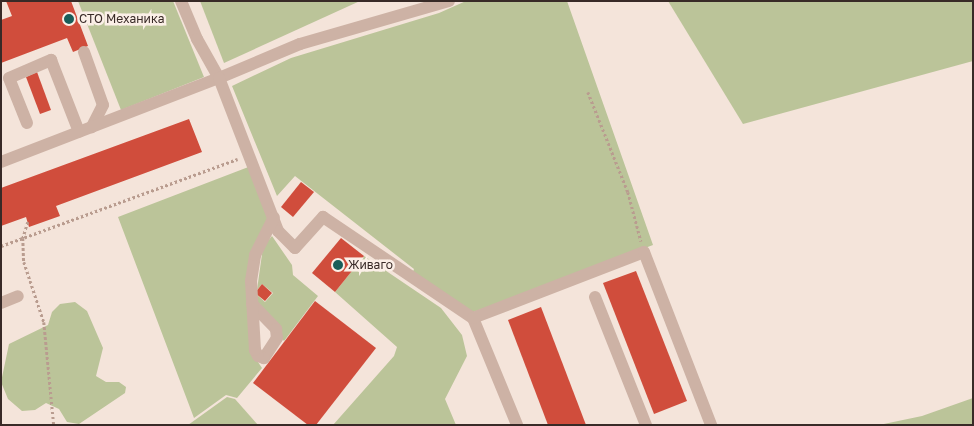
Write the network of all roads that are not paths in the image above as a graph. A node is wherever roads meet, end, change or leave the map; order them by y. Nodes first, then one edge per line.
1 (181, 1) edge
2 (449, 1) edge
3 (84, 52) dead end
4 (219, 78) junction
5 (27, 123) dead end
6 (92, 127) junction
7 (79, 132) junction
8 (1, 162) edge
9 (274, 217) junction
10 (18, 296) dead end
11 (596, 297) dead end
12 (1, 303) edge
13 (252, 304) dead end
14 (473, 318) junction
15 (517, 425) edge
16 (646, 425) edge
17 (711, 425) edge

1 - 4 lane
2 - 4 lane
3 - 6 lane
4 - 6 lane
4 - 9 lane
5 - 7 lane
6 - 7 lane
7 - 8 lane
9 - 13 lane
9 - 14 lane
10 - 12 lane
11 - 16 lane
14 - 15 lane
14 - 17 lane

